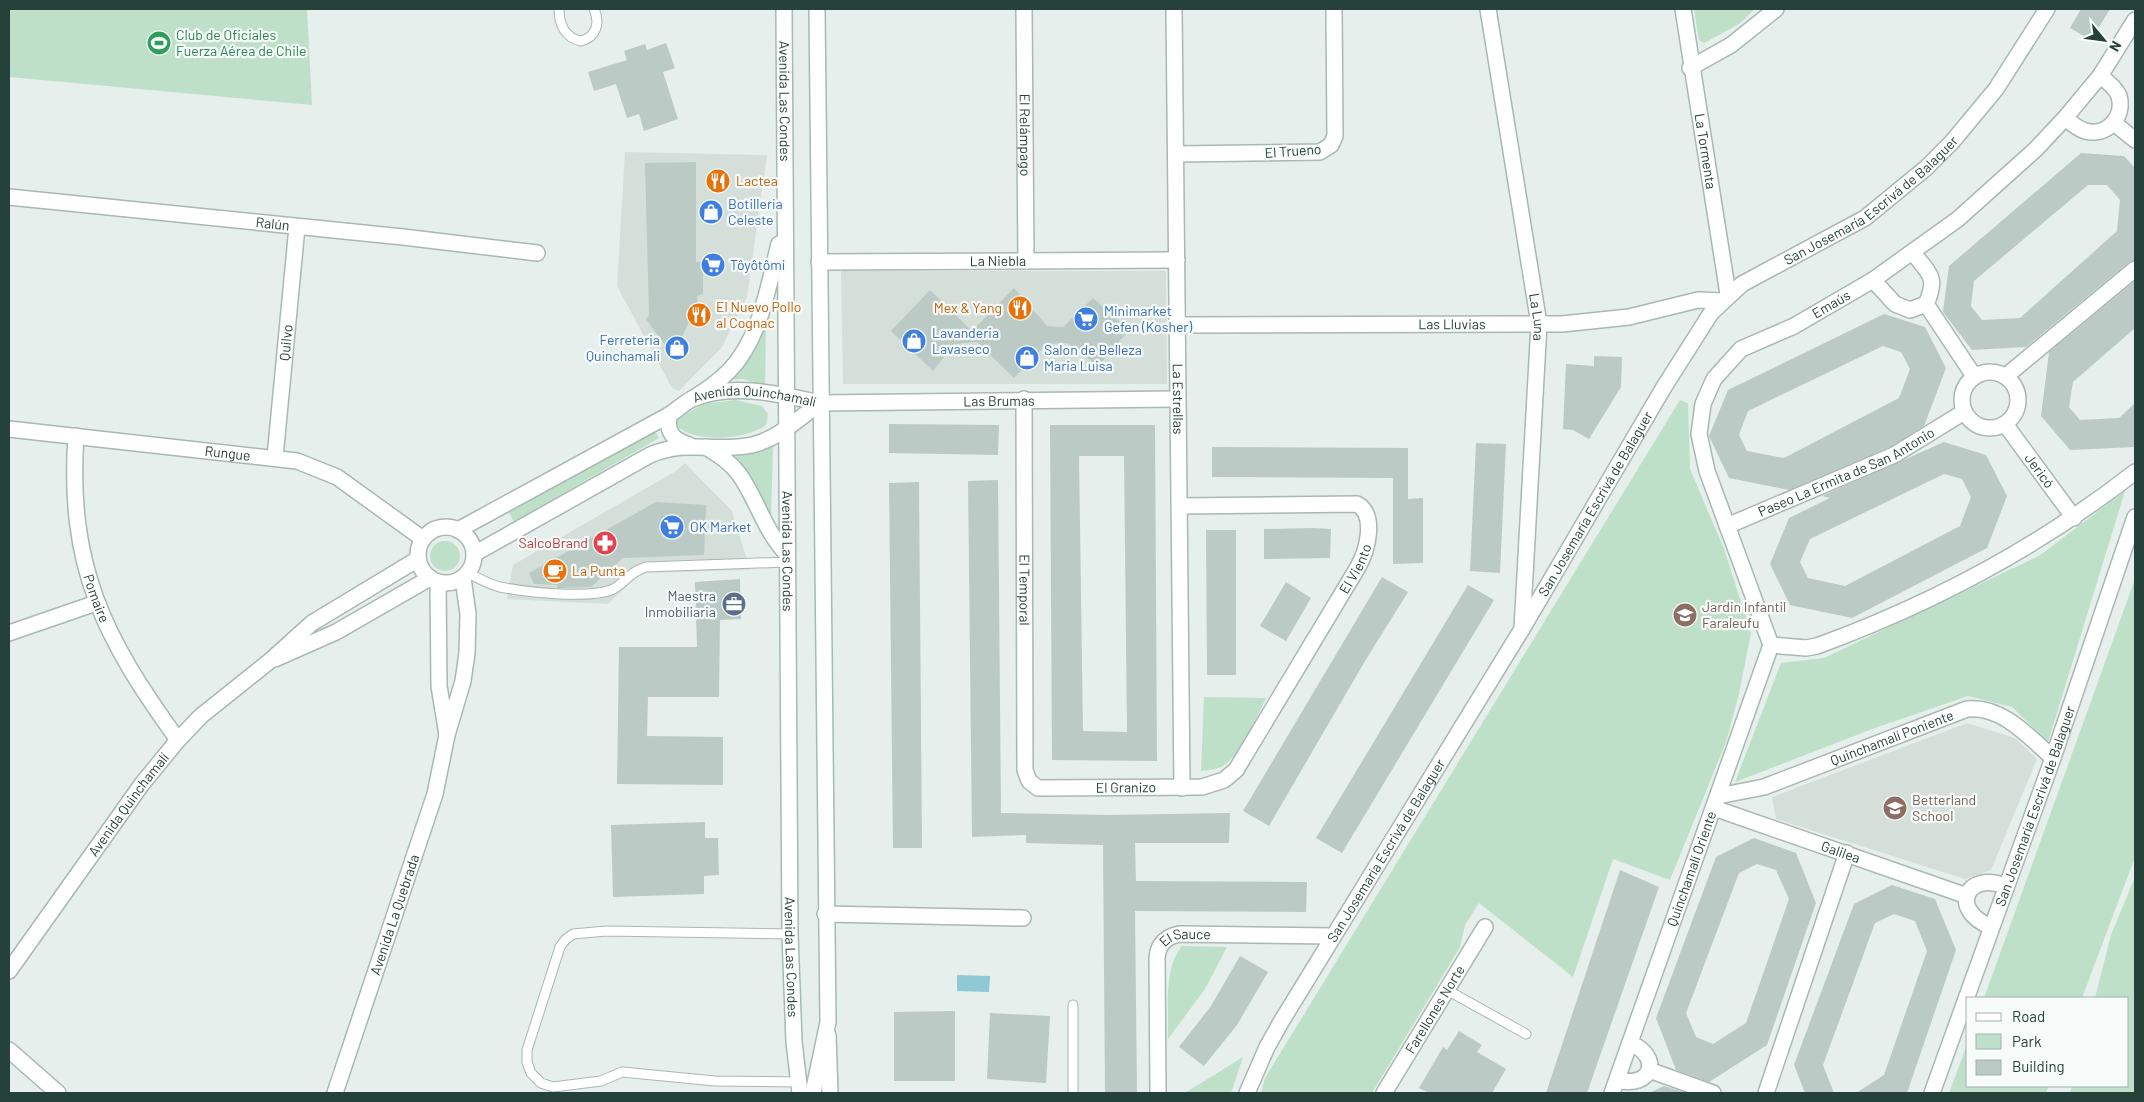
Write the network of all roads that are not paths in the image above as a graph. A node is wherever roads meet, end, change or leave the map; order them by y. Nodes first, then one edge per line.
1 (559, 9) edge
2 (594, 9) edge
3 (784, 9) edge
4 (817, 9) edge
5 (1024, 9) edge
6 (1174, 9) edge
7 (1334, 9) edge
8 (1488, 9) edge
9 (1683, 9) edge
10 (1776, 9) edge
11 (2047, 9) edge
12 (2135, 20) edge
13 (1690, 68) junction
14 (2100, 76) junction
15 (2065, 118) junction
16 (2114, 123) junction
17 (2135, 140) edge
18 (1176, 154) junction
19 (9, 197) edge
20 (784, 223) junction
21 (296, 228) junction
22 (536, 253) dead end
23 (1913, 254) junction
24 (1177, 260) junction
25 (1026, 261) junction
26 (819, 262) junction
27 (2135, 269) edge
28 (1873, 280) junction
29 (1725, 298) junction
30 (1926, 304) junction
31 (1539, 324) junction
32 (1178, 325) junction
33 (1974, 376) junction
34 (2006, 376) junction
35 (786, 396) junction
36 (692, 399) junction
37 (1024, 399) junction
38 (1178, 399) junction
39 (820, 403) junction
40 (1964, 412) junction
41 (670, 414) junction
42 (2005, 424) junction
43 (786, 428) junction
44 (9, 429) edge
45 (76, 436) junction
46 (689, 445) junction
47 (706, 447) junction
48 (275, 457) junction
49 (2135, 472) edge
50 (1180, 506) junction
51 (2135, 517) edge
52 (2074, 518) junction
53 (1727, 526) junction
54 (458, 530) junction
55 (423, 539) junction
56 (474, 554) junction
57 (787, 558) junction
58 (418, 559) junction
59 (465, 575) junction
60 (434, 580) junction
61 (96, 603) junction
62 (1522, 628) junction
63 (9, 633) edge
64 (1771, 645) junction
65 (271, 660) junction
66 (447, 735) junction
67 (178, 740) junction
68 (2053, 758) junction
69 (1224, 780) joint
70 (1030, 781) joint
71 (1182, 788) junction
72 (1716, 802) junction
73 (1847, 853) junction
74 (2005, 886) junction
75 (1967, 896) junction
76 (825, 914) junction
77 (1023, 918) dead end
78 (1991, 926) junction
79 (1485, 927) dead end
80 (790, 934) junction
81 (1333, 936) junction
82 (9, 971) edge
83 (1447, 990) junction
84 (1073, 1005) dead end
85 (828, 1022) junction
86 (1526, 1034) dead end
87 (1630, 1043) junction
88 (9, 1050) edge
89 (1650, 1070) junction
90 (1615, 1087) edge
91 (799, 1088) edge
92 (58, 1093) edge
93 (335, 1093) edge
94 (813, 1093) edge
95 (830, 1093) edge
96 (1073, 1093) edge
97 (1158, 1093) edge
98 (1247, 1093) edge
99 (1384, 1093) edge
100 (1713, 1093) edge
101 (1755, 1093) edge
102 (1764, 1093) edge
103 (1932, 1093) edge

1 - 2 lane
3 - 20 street, Avenida Las Condes
4 - 26 street
5 - 25 street, El Relámpago
6 - 18 street, La Estrellas
7 - 18 street, El Trueno
8 - 31 street, La Luna
9 - 13 street, La Tormenta
10 - 13 street
11 - 29 street, San Josemaría Escrivá de Balaguer
12 - 14 street, Emaús
13 - 29 street, La Tormenta
14 - 15 street, Emaús
14 - 16 street
15 - 16 street
15 - 23 street, Emaús
16 - 17 street
18 - 24 street, La Estrellas
19 - 21 street, Ralún
20 - 35 street, Avenida Las Condes
20 - 36 street
21 - 22 street, Ralún
21 - 48 street, Quilvo
23 - 28 street, Emaús
23 - 30 street
24 - 25 street, La Niebla
24 - 32 street, La Estrellas
25 - 26 street, La Niebla
26 - 39 street
27 - 34 street
28 - 30 street
28 - 53 street, Emaús
29 - 31 street, Las Lluvias
29 - 62 street, San Josemaría Escrivá de Balaguer
30 - 33 street
31 - 32 street, Las Lluvias
31 - 62 street, La Luna
32 - 38 street, La Estrellas
33 - 34 street
33 - 40 street
34 - 42 street
35 - 36 street, Avenida Quinchamalí
35 - 39 street, Avenida Quinchamalí
35 - 43 street, Avenida Las Condes
36 - 41 street, Avenida Quinchamalí
37 - 38 street, Las Brumas
37 - 39 street, Las Brumas
37 - 70 street, El Temporal
38 - 50 street, La Estrellas
39 - 43 street, Avenida Quinchamalí
39 - 76 street
40 - 42 street
40 - 53 street, Paseo La Ermita de San Antonio
41 - 46 street
41 - 54 street, Avenida Quinchamalí
42 - 52 street, Jericó
43 - 47 street, Avenida Quinchamalí
43 - 57 street, Avenida Las Condes
44 - 45 street, Rungue
45 - 48 street, Rungue
45 - 61 street, Pomaire
46 - 47 street, Avenida Quinchamalí
46 - 56 street, Avenida Quinchamalí
47 - 57 street
48 - 55 street, Rungue
49 - 52 street
50 - 69 street, El Viento
50 - 71 street, La Estrellas
51 - 68 street, San Josemaría Escrivá de Balaguer
52 - 64 street
53 - 64 street, Emaús
54 - 55 street
54 - 56 street
55 - 58 street
56 - 59 street
57 - 59 lane
57 - 80 street, Avenida Las Condes
58 - 60 street
58 - 65 street, Avenida Quinchamalí
59 - 60 street
59 - 66 street, Avenida La Quebrada
60 - 65 street, Avenida Quinchamalí
60 - 66 street, Avenida La Quebrada
61 - 63 street
61 - 67 street, Pomaire
62 - 81 street, San Josemaría Escrivá de Balaguer
64 - 72 street, Quinchamalí Oriente
65 - 67 street, Avenida Quinchamalí
66 - 93 street, Avenida La Quebrada
67 - 82 street, Avenida Quinchamalí
68 - 72 street, Quinchamalí Poniente
68 - 74 street, San Josemaría Escrivá de Balaguer
69 - 71 street, El Granizo
70 - 71 street, El Granizo
72 - 73 street, Galilea
72 - 87 street, Quinchamalí Oriente
73 - 75 street, Galilea
73 - 102 street
74 - 75 street
74 - 78 street, San Josemaría Escrivá de Balaguer
75 - 78 street
76 - 77 street
76 - 85 street
78 - 103 street, San Josemaría Escrivá de Balaguer
79 - 83 street, Farellones Norte
80 - 91 street, Avenida Las Condes
80 - 91 lane
81 - 97 street, El Sauce
81 - 98 street, San Josemaría Escrivá de Balaguer
83 - 86 lane
83 - 99 street, Farellones Norte
84 - 96 lane
85 - 94 street
85 - 95 street
87 - 89 street
87 - 90 street, Quinchamalí Oriente
88 - 92 street
89 - 90 street
89 - 100 street
101 - 102 street

